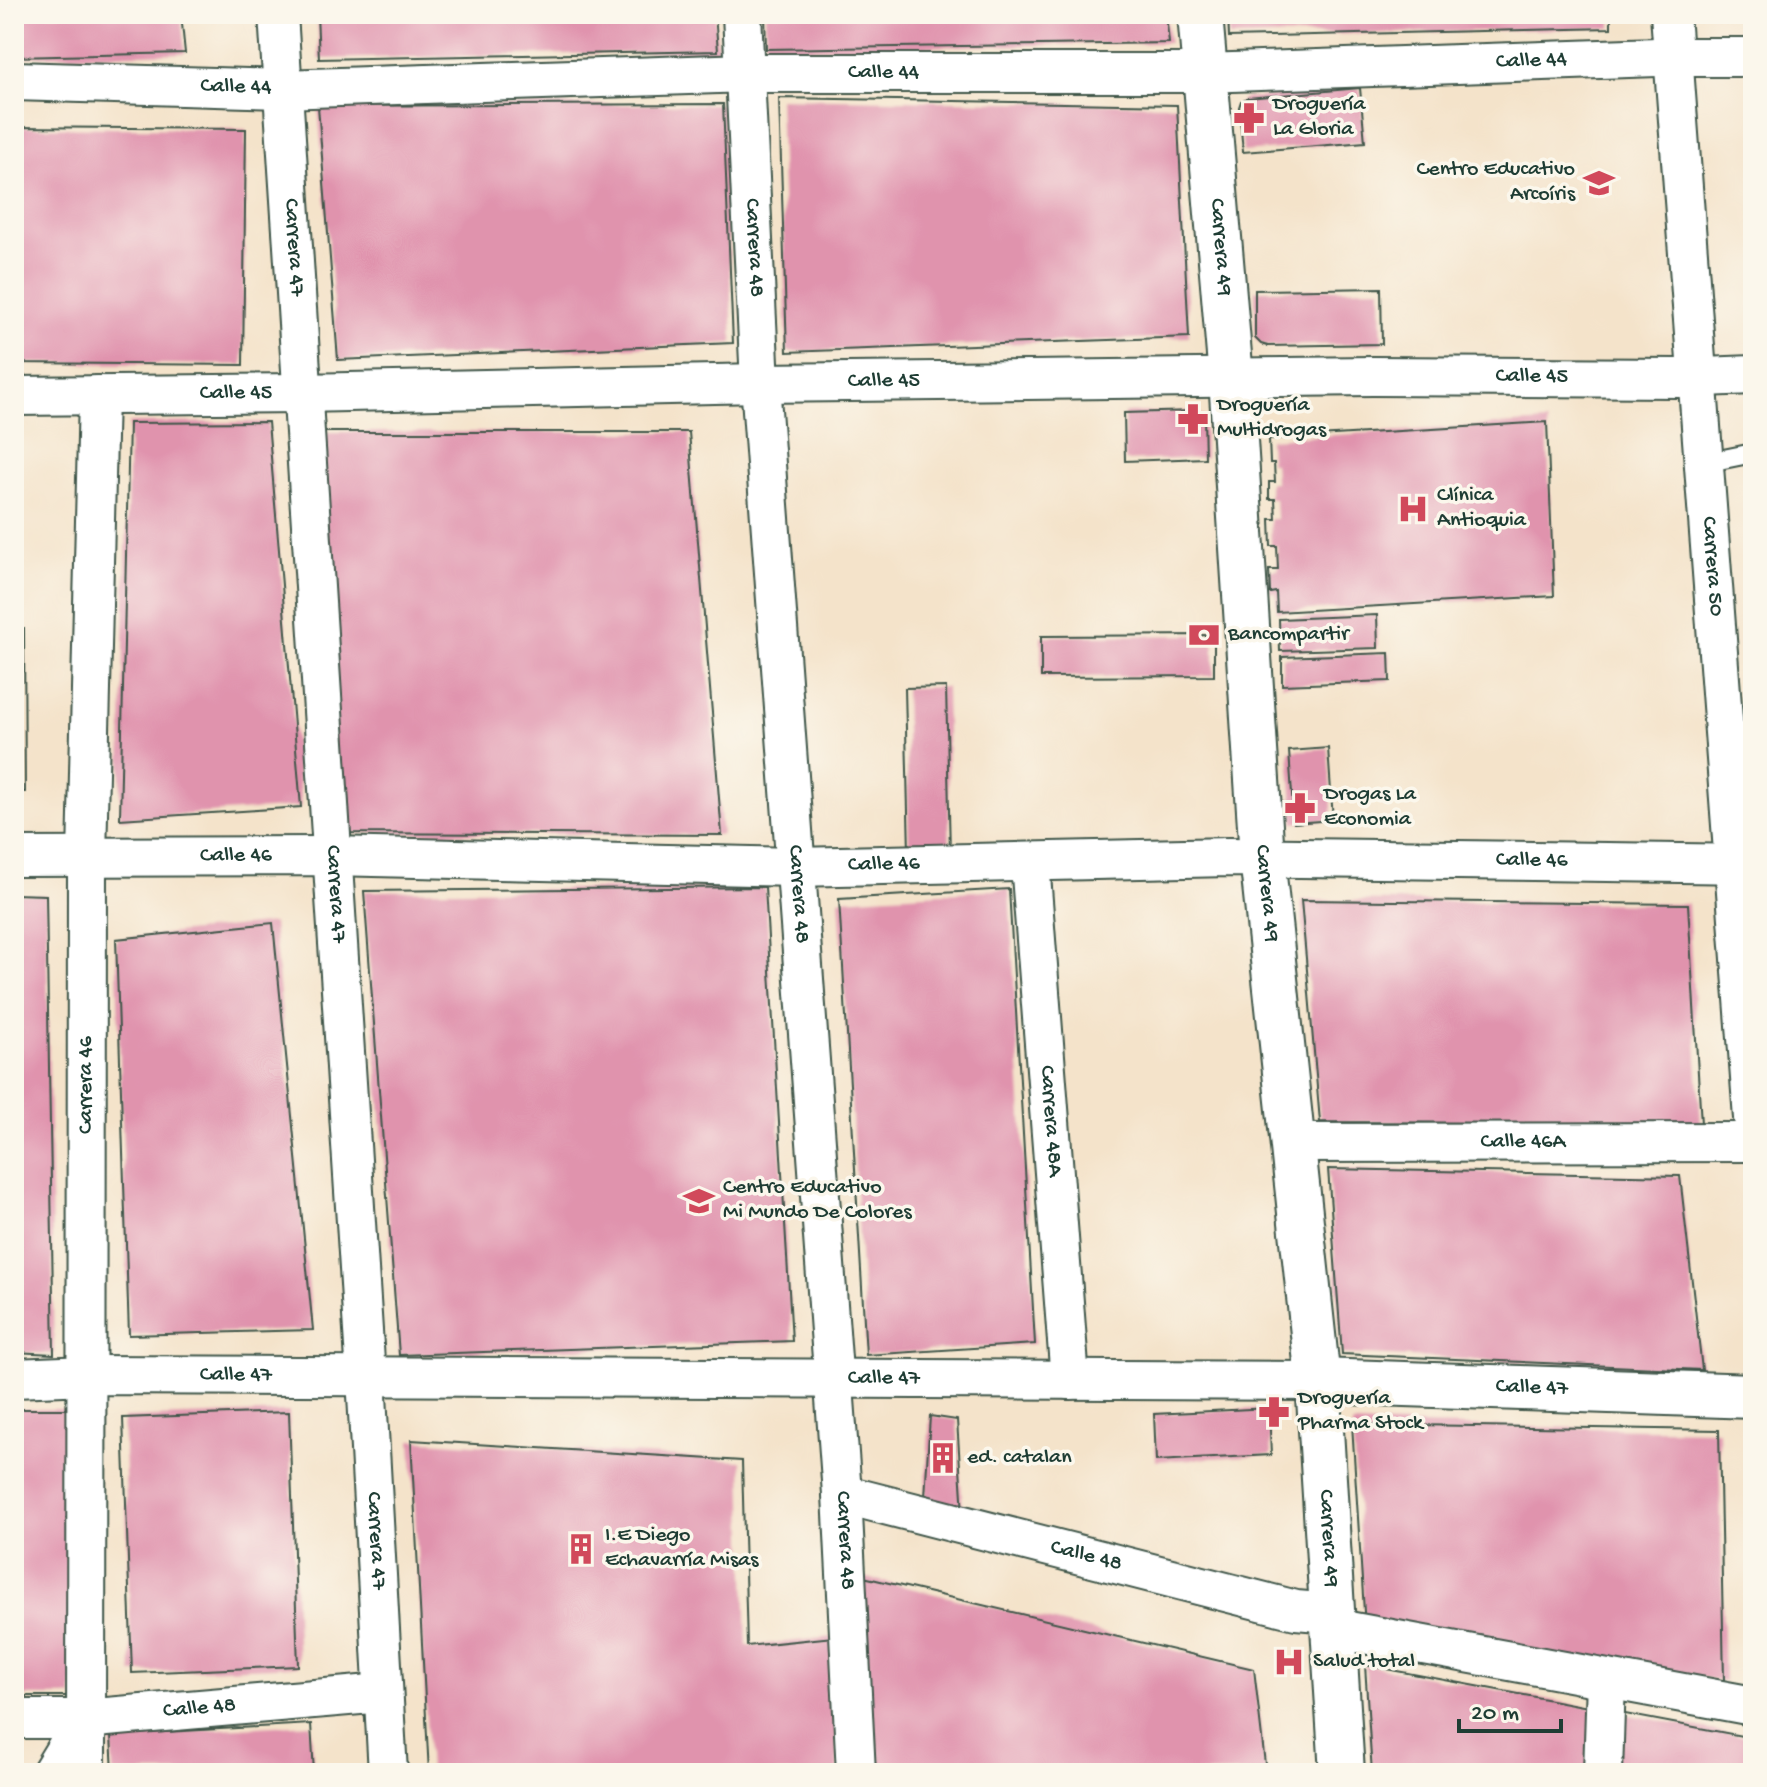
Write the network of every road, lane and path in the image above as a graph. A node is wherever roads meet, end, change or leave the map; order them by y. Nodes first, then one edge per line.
1 (278, 14) edge
2 (742, 14) edge
3 (1200, 14) edge
4 (1670, 14) edge
5 (1673, 57) junction
6 (1753, 57) edge
7 (747, 73) junction
8 (1205, 73) junction
9 (14, 81) edge
10 (283, 89) junction
11 (1753, 375) edge
12 (1698, 377) junction
13 (1231, 378) junction
14 (760, 383) junction
15 (303, 393) junction
16 (98, 395) junction
17 (14, 396) edge
18 (1753, 453) edge
19 (1704, 463) junction
20 (332, 856) junction
21 (14, 857) edge
22 (87, 857) junction
23 (1262, 857) junction
24 (1030, 862) junction
25 (1744, 864) edge
26 (795, 867) junction
27 (1753, 1118) edge
28 (1753, 1142) edge
29 (1293, 1143) junction
30 (88, 1375) junction
31 (366, 1377) junction
32 (14, 1378) edge
33 (833, 1380) junction
34 (1070, 1380) junction
35 (1318, 1381) junction
36 (1753, 1396) edge
37 (842, 1494) junction
38 (1332, 1621) junction
39 (1606, 1679) junction
40 (383, 1693) junction
41 (1753, 1706) edge
42 (14, 1719) edge
43 (84, 1719) junction
44 (51, 1773) edge
45 (86, 1773) edge
46 (388, 1773) edge
47 (856, 1773) edge
48 (1342, 1773) edge
49 (1603, 1773) edge

1 - 10 street, Carrera 47
2 - 7 street, Carrera 48
3 - 8 main road, Carrera 49
4 - 5 street, Carrera 50
5 - 6 street, Calle 44
5 - 8 street, Calle 44
5 - 12 street, Carrera 50
7 - 8 street, Calle 44
7 - 10 street, Calle 44
7 - 14 street, Carrera 48
8 - 13 main road, Carrera 49
9 - 10 street, Calle 44
10 - 15 street, Carrera 47
11 - 12 street, Calle 45
12 - 13 street, Calle 45
12 - 19 street, Carrera 50
13 - 14 street, Calle 45
13 - 23 main road, Carrera 49
14 - 15 street, Calle 45
14 - 26 street, Carrera 48
15 - 16 street, Calle 45
15 - 20 street, Carrera 47
16 - 17 street, Calle 45
16 - 22 street, Carrera 46
18 - 19 lane
19 - 25 street, Carrera 50
20 - 22 street, Calle 46
20 - 26 street, Calle 46
20 - 31 street, Carrera 47
21 - 22 street, Calle 46
22 - 30 street, Carrera 46
23 - 24 street, Calle 46
23 - 25 street, Calle 46
23 - 29 main road, Carrera 49
24 - 26 street, Calle 46
24 - 34 street, Carrera 48A
25 - 27 street, Carrera 50
26 - 33 street, Carrera 48
28 - 29 street, Calle 46A
29 - 35 main road, Carrera 49
30 - 31 street, Calle 47
30 - 32 street, Calle 47
30 - 43 street, Carrera 46
31 - 33 street, Calle 47
31 - 40 street, Carrera 47
33 - 34 street, Calle 47
33 - 37 street, Carrera 48
34 - 35 street, Calle 47
35 - 36 main road, Calle 47
35 - 38 main road, Carrera 49
37 - 38 street, Calle 48
37 - 47 street, Carrera 48
38 - 39 street, Calle 48
38 - 48 main road, Carrera 49
39 - 41 street, Calle 48
39 - 49 street
40 - 43 street, Calle 48
40 - 46 street, Carrera 47
42 - 43 street, Calle 48
43 - 44 street
43 - 45 street, Carrera 46

